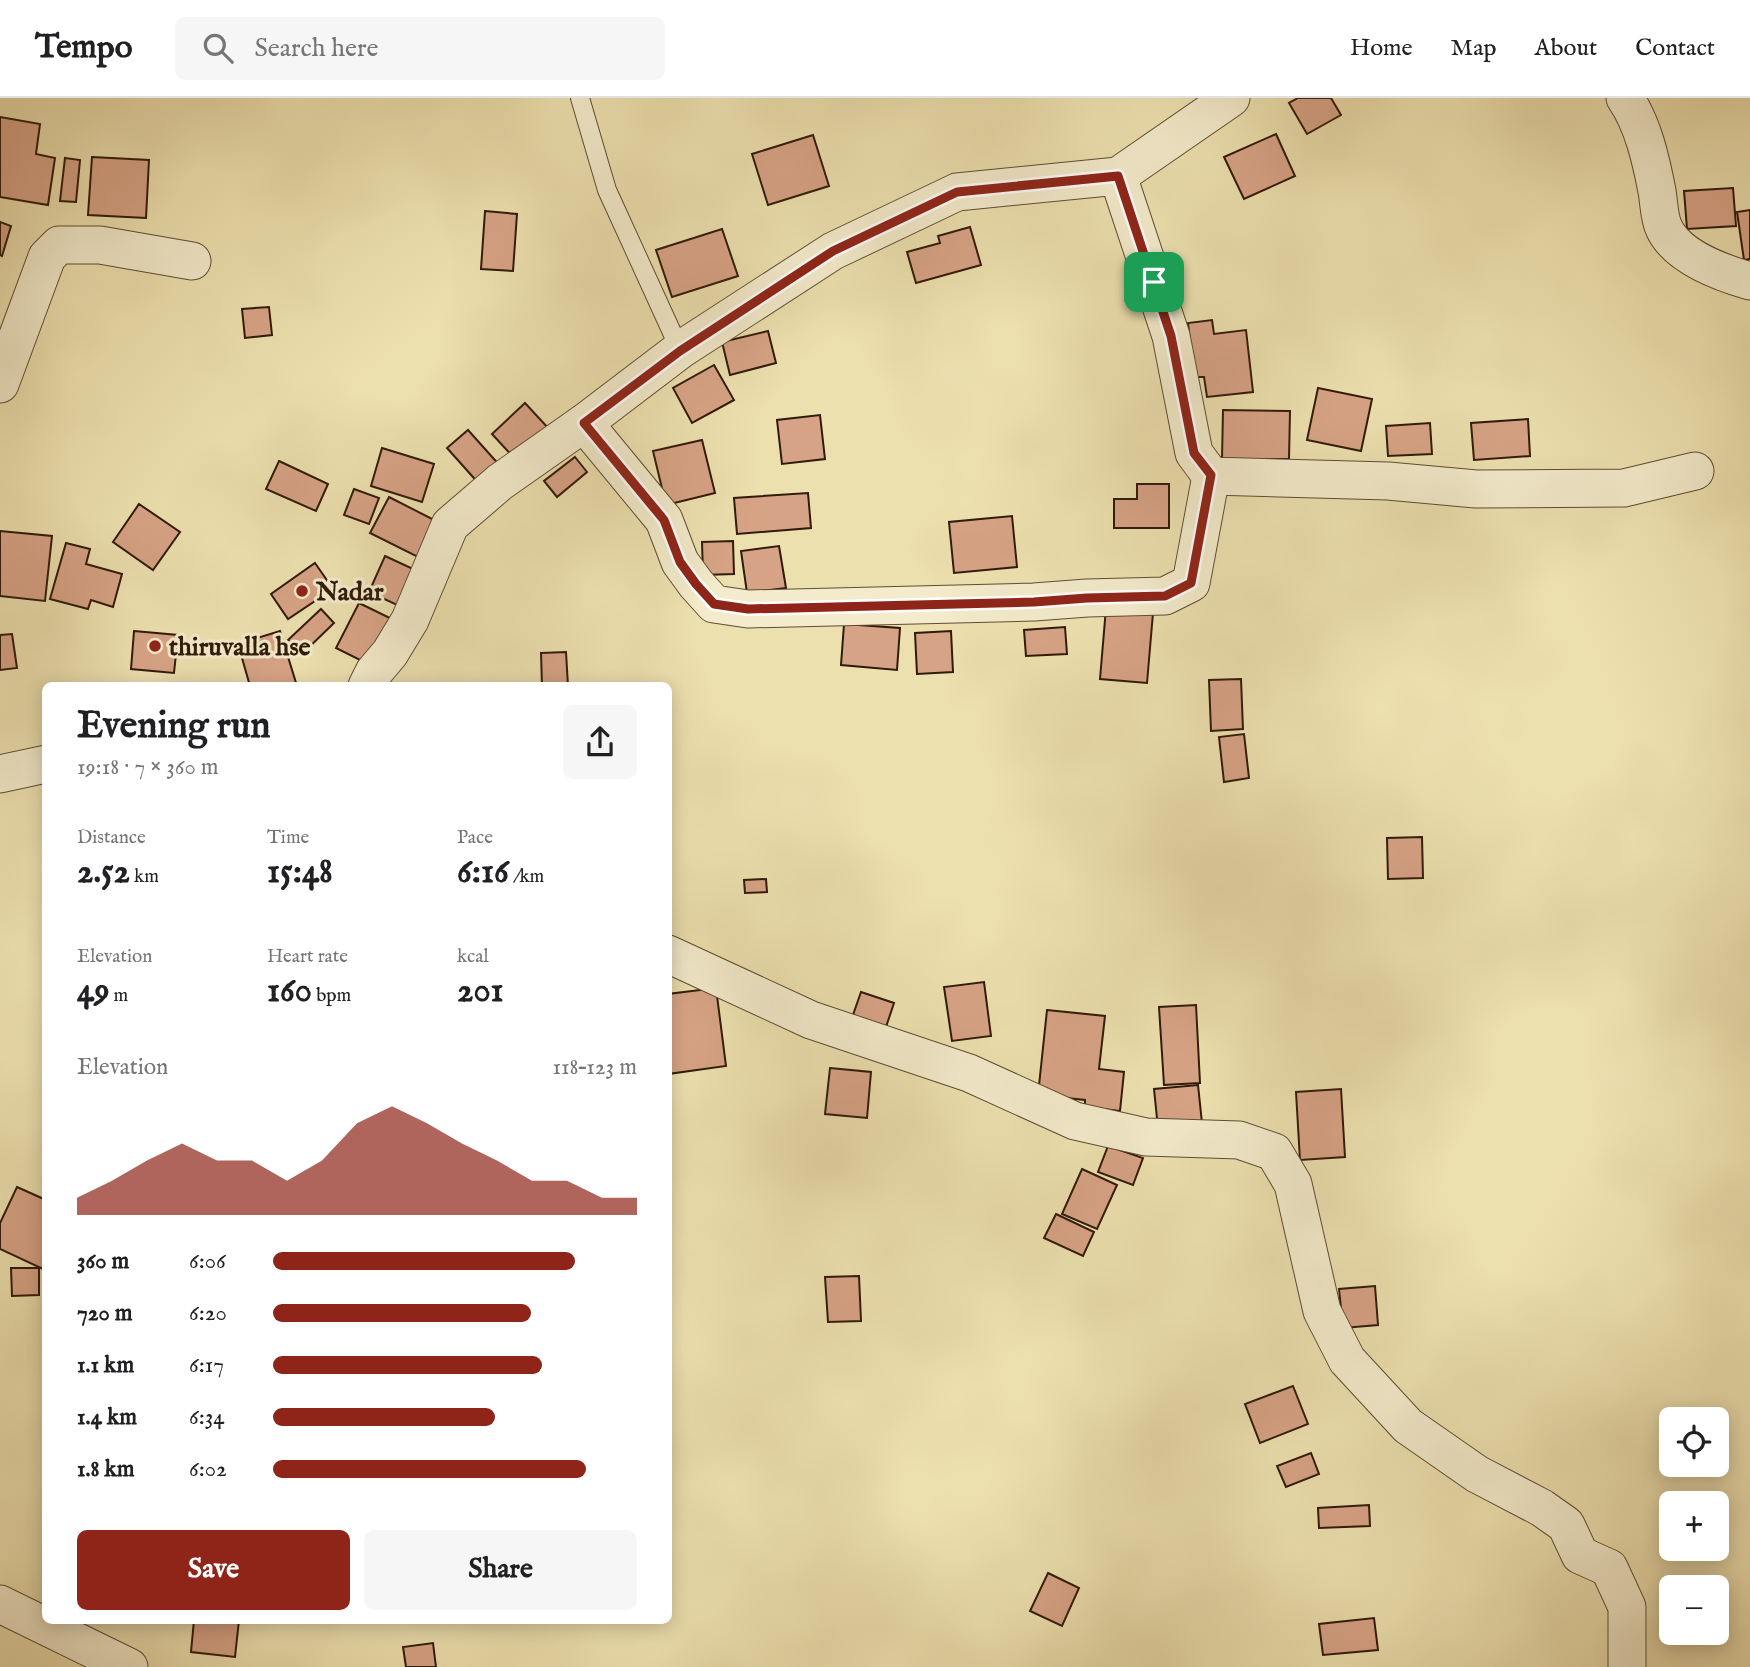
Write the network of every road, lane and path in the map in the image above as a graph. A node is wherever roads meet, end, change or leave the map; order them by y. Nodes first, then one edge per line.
1 (580, 98) edge
2 (1231, 98) edge
3 (1625, 98) edge
4 (1118, 176) junction
5 (192, 261) dead end
6 (1750, 281) edge
7 (680, 351) junction
8 (0, 384) edge
9 (584, 423) junction
10 (1695, 471) dead end
11 (1211, 475) junction
12 (369, 682) edge
13 (42, 765) edge
14 (0, 774) edge
15 (672, 956) edge
16 (0, 1604) edge
17 (129, 1667) edge
18 (1627, 1667) edge

1 - 7 lane
2 - 4 street
3 - 6 street
4 - 7 street
4 - 11 street
5 - 8 street
7 - 9 street
9 - 11 street
9 - 12 street
10 - 11 street
13 - 14 street
15 - 18 street
16 - 17 street

